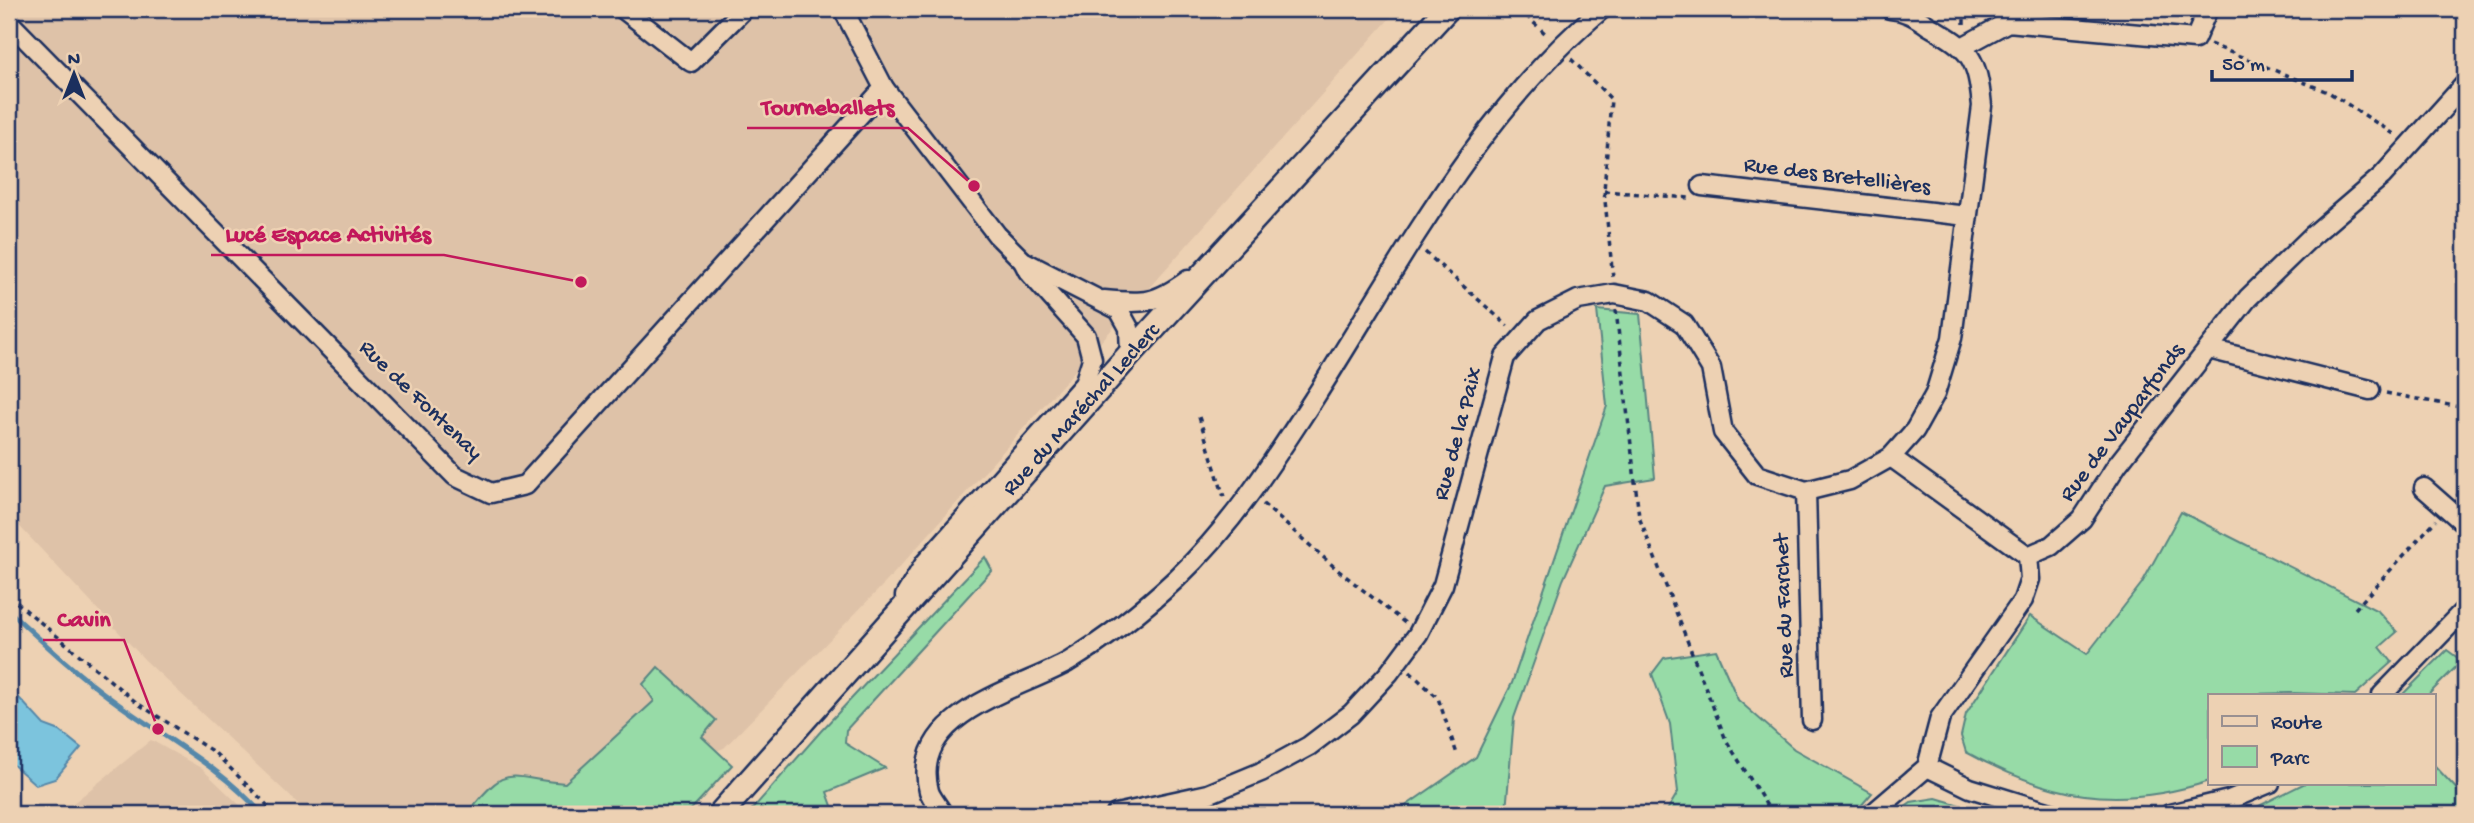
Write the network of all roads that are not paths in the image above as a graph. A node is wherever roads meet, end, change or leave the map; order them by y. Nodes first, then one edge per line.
1 (623, 9) edge
2 (744, 9) edge
3 (843, 9) edge
4 (1447, 9) edge
5 (1602, 9) edge
6 (1890, 9) edge
7 (2208, 9) edge
8 (9, 22) edge
9 (1964, 46) junction
10 (2465, 83) edge
11 (884, 88) junction
12 (1702, 186) road end
13 (1967, 216) junction
14 (1023, 261) junction
15 (1212, 265) junction
16 (1102, 299) junction
17 (2209, 349) junction
18 (1130, 354) junction
19 (2370, 390) road end
20 (1891, 457) junction
21 (2424, 488) dead end
22 (1806, 491) junction
23 (2465, 524) edge
24 (2028, 556) junction
25 (2463, 617) edge
26 (876, 642) junction
27 (2383, 694) edge
28 (1812, 720) dead end
29 (1927, 767) junction
30 (2268, 784) edge
31 (720, 814) edge
32 (943, 814) edge
33 (1116, 814) edge
34 (1872, 814) edge
35 (2054, 814) edge
36 (2170, 814) edge

1 - 2 street
3 - 11 street
4 - 15 main road, Rue du Maréchal Leclerc
5 - 32 street
6 - 9 street
7 - 9 street
8 - 11 street, Rue de Fontenay
9 - 13 street
10 - 17 street, Rue de Vauparfonds
11 - 14 street
12 - 13 street, Rue des Bretellières
13 - 20 street
14 - 16 street
14 - 26 street
15 - 16 street
15 - 18 main road, Rue du Maréchal Leclerc
16 - 18 street
17 - 19 street
17 - 24 street, Rue de Vauparfonds
18 - 26 main road, Rue du Maréchal Leclerc
20 - 22 street
20 - 24 street
21 - 23 street
22 - 28 street, Rue du Farchet
22 - 33 street, Rue de la Paix
24 - 29 street
25 - 27 street
26 - 31 main road, Rue du Maréchal Leclerc
29 - 34 street
29 - 35 street
30 - 36 street

